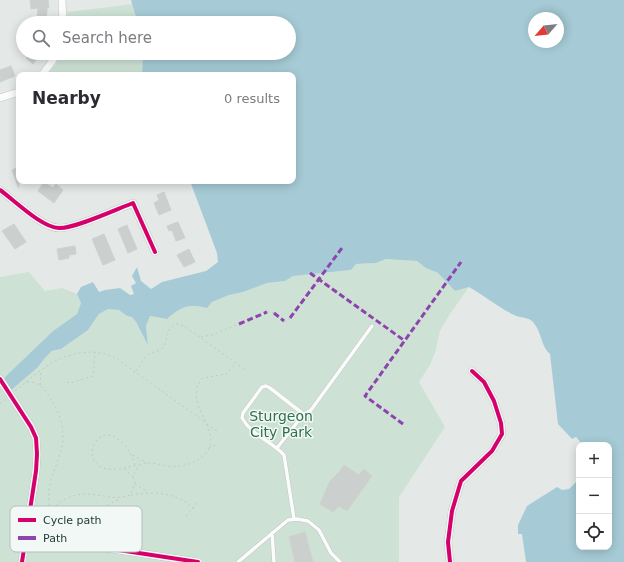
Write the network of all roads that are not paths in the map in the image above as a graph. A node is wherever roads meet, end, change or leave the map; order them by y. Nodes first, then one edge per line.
1 (62, 0) edge
2 (63, 16) edge
3 (53, 60) edge
4 (44, 72) edge
5 (16, 93) edge
6 (0, 98) edge
7 (0, 190) edge
8 (155, 252) dead end
9 (372, 326) dead end
10 (472, 371) dead end
11 (0, 379) edge
12 (301, 415) junction
13 (277, 448) junction
14 (31, 506) edge
15 (294, 519) junction
16 (272, 533) junction
17 (24, 552) edge
18 (132, 552) edge
19 (22, 562) edge
20 (198, 562) edge
21 (238, 562) edge
22 (274, 562) edge
23 (340, 562) edge
24 (450, 562) edge

1 - 2 street
3 - 4 street
5 - 6 street
7 - 8 street
9 - 12 lane
10 - 24 street
11 - 14 street
12 - 13 lane
12 - 13 lane
13 - 15 lane
15 - 16 lane
15 - 23 lane
16 - 21 lane
16 - 22 lane
17 - 19 street
18 - 20 street

